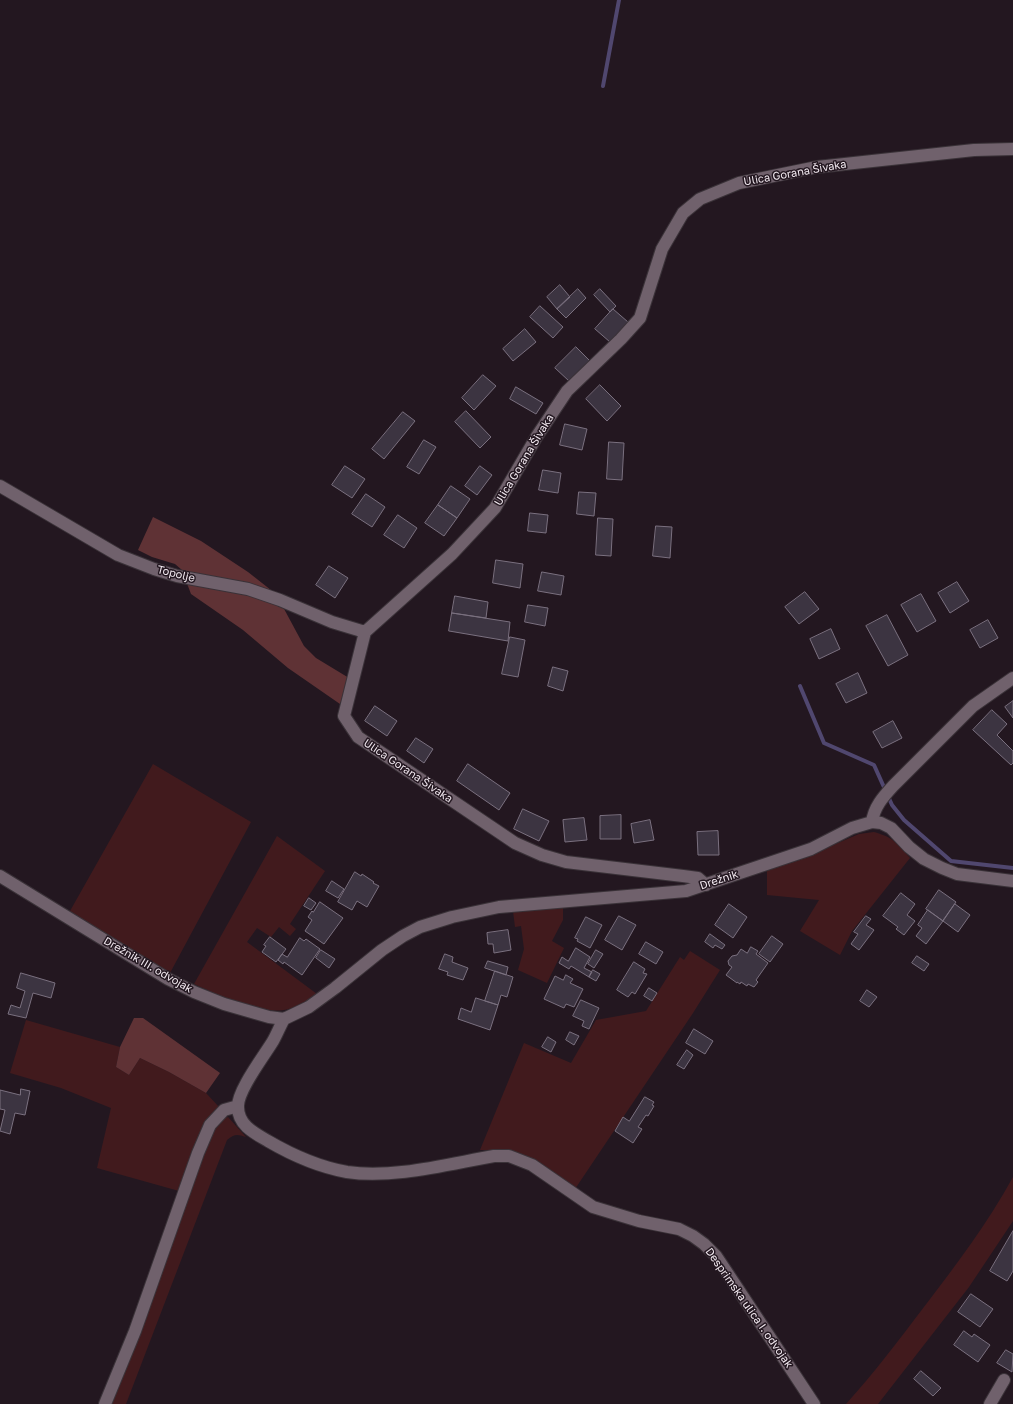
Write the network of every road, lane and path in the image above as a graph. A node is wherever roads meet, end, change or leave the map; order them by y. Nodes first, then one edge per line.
1 (1013, 149) edge
2 (0, 486) edge
3 (364, 632) junction
4 (1013, 678) edge
5 (872, 822) junction
6 (0, 876) edge
7 (1013, 881) edge
8 (706, 885) junction
9 (284, 1019) junction
10 (238, 1106) junction
11 (1004, 1380) dead end
12 (105, 1404) edge
13 (814, 1404) edge
14 (990, 1404) edge

1 - 3 street, Ulica Gorana Šivaka
2 - 3 street, Topolje
3 - 8 street, Ulica Gorana Šivaka
4 - 5 street
5 - 7 street
5 - 8 street, Drežnik
6 - 9 street, Drežnik III. odvojak
8 - 9 street, Drežnik
9 - 10 street
10 - 12 street
10 - 13 street, Desprimska ulica I. odvojak
11 - 14 street

